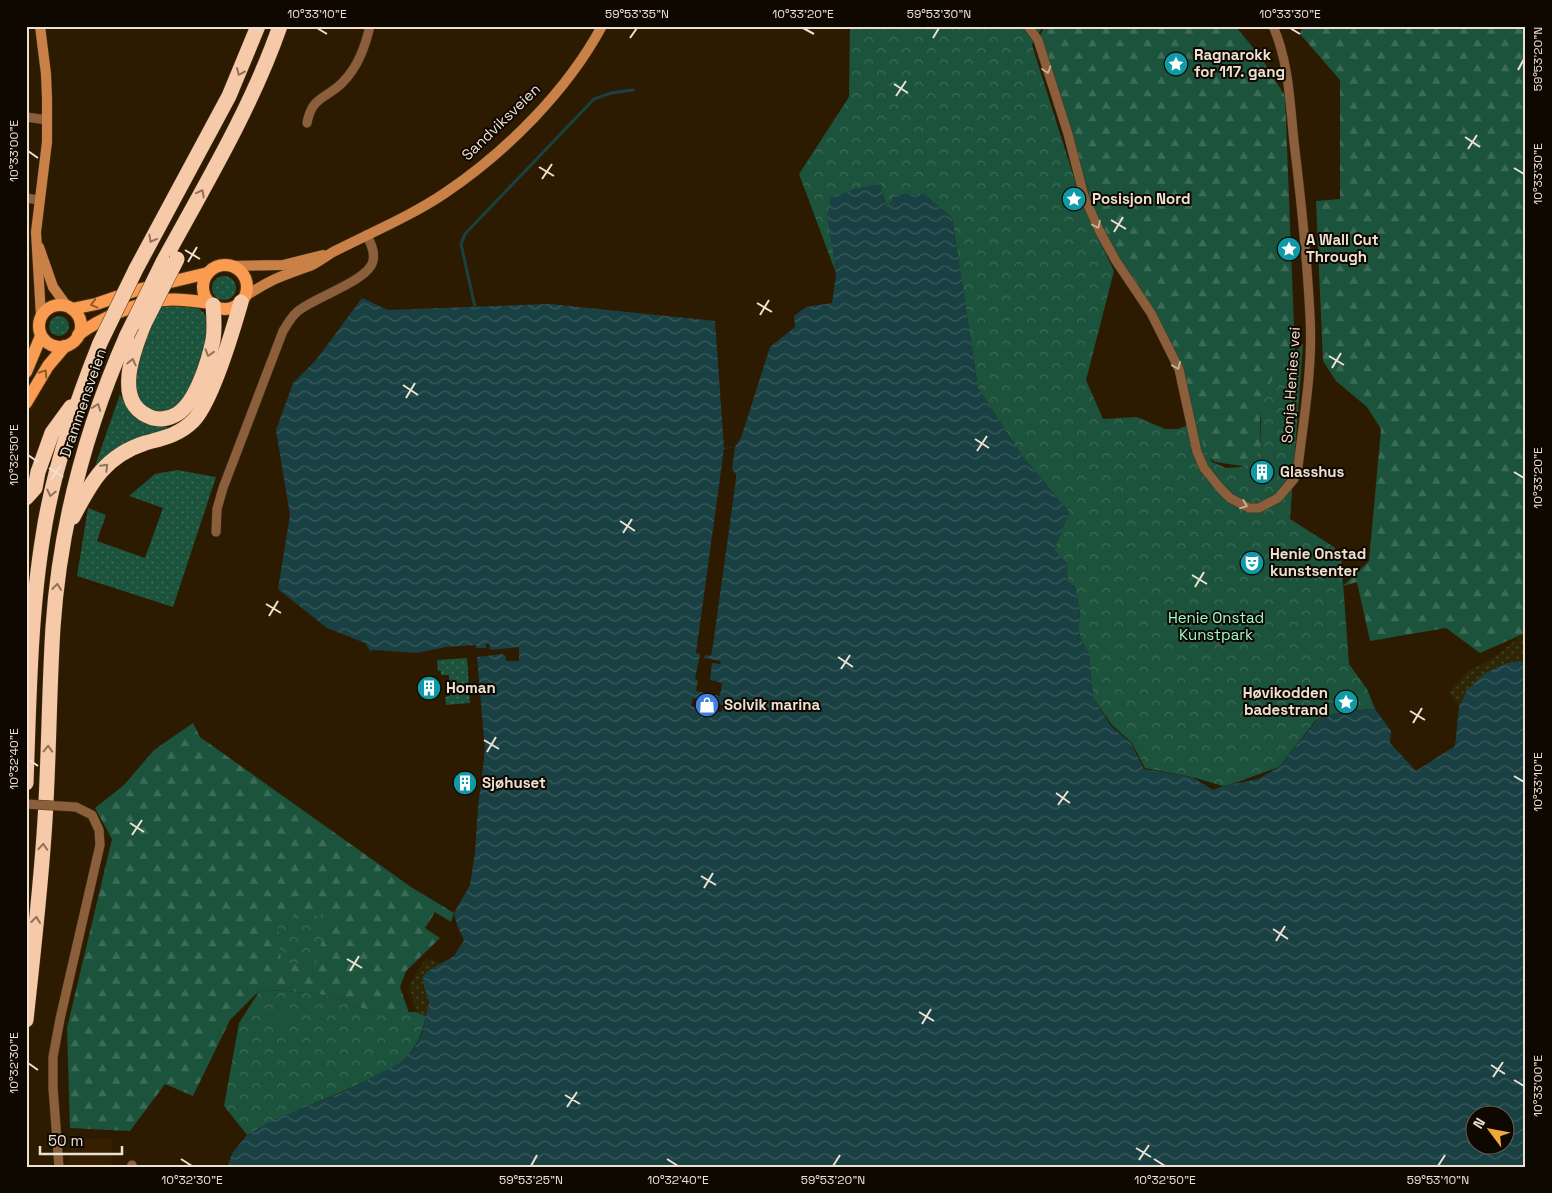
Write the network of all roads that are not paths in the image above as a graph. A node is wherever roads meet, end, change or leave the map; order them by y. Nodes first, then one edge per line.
1 (40, 26) edge
2 (258, 26) edge
3 (280, 26) edge
4 (370, 26) edge
5 (602, 26) edge
6 (1028, 26) edge
7 (1273, 26) edge
8 (26, 117) edge
9 (47, 120) junction
10 (307, 123) dead end
11 (26, 198) edge
12 (39, 200) junction
13 (366, 235) junction
14 (37, 244) junction
15 (331, 252) junction
16 (170, 261) junction
17 (230, 266) junction
18 (208, 273) junction
19 (242, 299) junction
20 (212, 304) junction
21 (69, 307) junction
22 (41, 316) junction
23 (78, 335) junction
24 (41, 336) junction
25 (65, 346) junction
26 (26, 372) edge
27 (79, 396) junction
28 (26, 403) edge
29 (38, 472) junction
30 (26, 484) edge
31 (26, 498) edge
32 (216, 532) dead end
33 (64, 539) junction
34 (28, 691) edge
35 (26, 783) edge
36 (26, 804) edge
37 (26, 1020) edge
38 (59, 1167) edge

1 - 9 main road
2 -> 27 highway, Drammensveien, bridge
16 -> 3 highway
4 - 10 street
5 - 13 main road, Sandviksveien
6 -> 7 street, Sonja Henies vei
8 - 9 street
9 - 12 main road
11 - 12 street
12 - 14 main road
13 - 15 main road, Sandviksveien
13 - 32 street
14 - 21 main road
14 - 22 main road
15 - 17 main road, Sandviksveien
15 - 19 main road, Sandviksveien
20 -> 16 highway, bridge
33 -> 16 highway, Drammensveien, bridge
17 - 18 main road
17 - 19 main road
18 - 20 main road
18 -> 21 main road
19 - 20 main road
33 -> 19 highway
20 - 23 main road
21 - 22 main road
21 - 23 main road
22 - 24 main road
23 - 25 main road
24 - 25 main road
24 - 26 main road
28 -> 25 main road
27 - 29 highway
27 -> 34 highway, Drammensveien
29 - 30 highway
29 - 31 highway
37 -> 33 highway, Drammensveien
34 - 35 highway, Drammensveien
36 - 38 street, bridge

